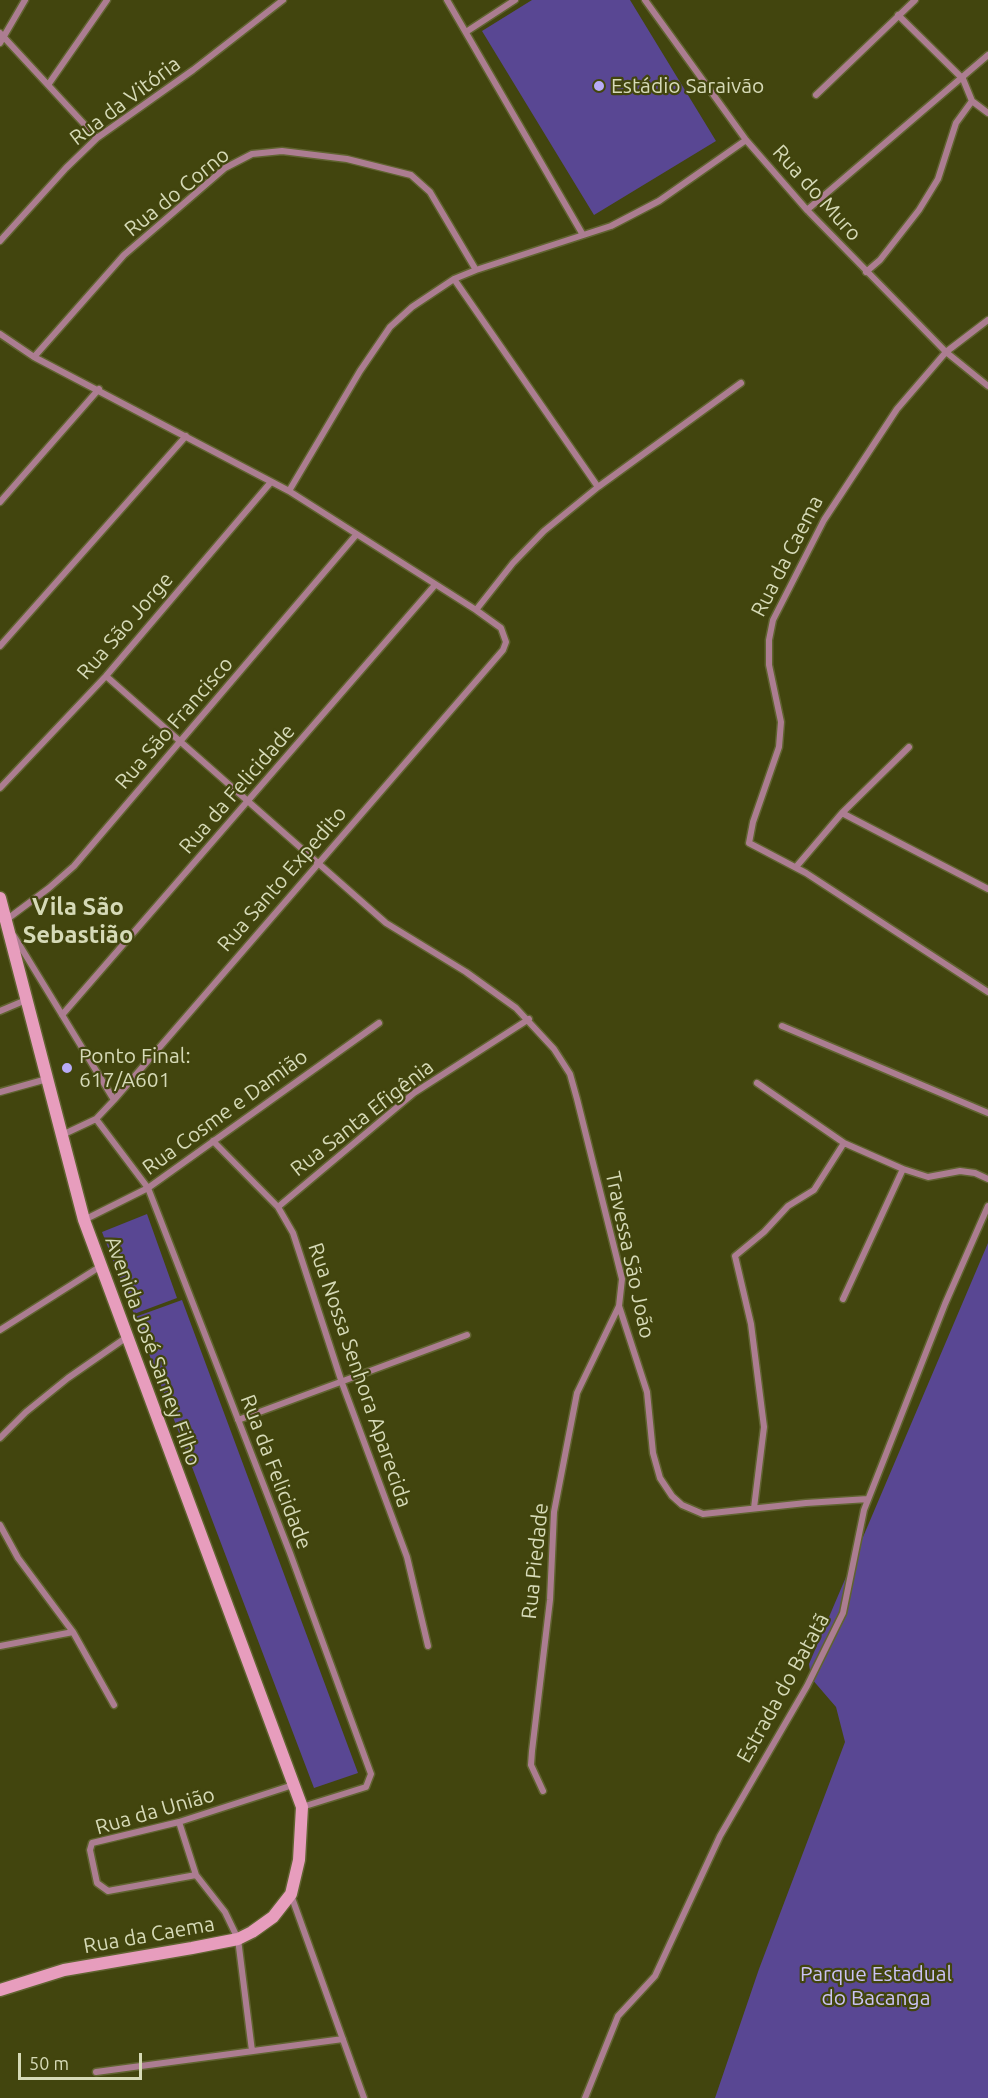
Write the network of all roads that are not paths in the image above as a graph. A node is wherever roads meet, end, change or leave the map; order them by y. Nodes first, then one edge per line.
1 (25, 0) edge
2 (107, 0) edge
3 (283, 0) edge
4 (447, 0) edge
5 (515, 0) edge
6 (645, 0) edge
7 (915, 0) edge
8 (898, 15) junction
9 (466, 32) junction
10 (1, 38) edge
11 (988, 55) edge
12 (963, 79) junction
13 (48, 85) junction
14 (816, 95) dead end
15 (972, 101) junction
16 (988, 113) edge
17 (97, 138) junction
18 (747, 140) junction
19 (807, 210) junction
20 (583, 235) junction
21 (0, 241) edge
22 (476, 270) junction
23 (866, 272) junction
24 (454, 279) junction
25 (988, 320) edge
26 (1, 336) edge
27 (946, 352) junction
28 (34, 357) junction
29 (741, 383) dead end
30 (988, 386) edge
31 (99, 390) junction
32 (186, 436) junction
33 (271, 482) junction
34 (598, 487) junction
35 (289, 491) junction
36 (0, 502) edge
37 (357, 535) junction
38 (435, 585) junction
39 (476, 610) junction
40 (0, 646) edge
41 (105, 676) junction
42 (180, 742) junction
43 (909, 747) dead end
44 (0, 788) edge
45 (248, 802) junction
46 (842, 813) junction
47 (316, 864) junction
48 (796, 867) junction
49 (988, 889) edge
50 (0, 898) edge
51 (5, 921) junction
52 (988, 992) edge
53 (26, 1000) junction
54 (0, 1011) edge
55 (62, 1015) junction
56 (529, 1019) junction
57 (379, 1023) dead end
58 (782, 1026) dead end
59 (47, 1078) junction
60 (757, 1083) dead end
61 (0, 1092) edge
62 (114, 1100) junction
63 (988, 1113) edge
64 (96, 1119) junction
65 (62, 1136) junction
66 (213, 1141) junction
67 (844, 1143) junction
68 (903, 1170) junction
69 (988, 1179) edge
70 (148, 1188) junction
71 (988, 1206) edge
72 (278, 1207) junction
73 (84, 1220) junction
74 (101, 1266) junction
75 (843, 1299) dead end
76 (620, 1306) junction
77 (0, 1330) edge
78 (467, 1335) dead end
79 (127, 1337) junction
80 (342, 1383) junction
81 (238, 1420) junction
82 (0, 1438) edge
83 (868, 1499) junction
84 (754, 1508) junction
85 (0, 1525) edge
86 (73, 1632) junction
87 (0, 1646) edge
88 (428, 1646) dead end
89 (114, 1705) dead end
90 (293, 1785) junction
91 (543, 1791) dead end
92 (302, 1807) junction
93 (179, 1822) junction
94 (196, 1875) junction
95 (291, 1894) junction
96 (238, 1939) junction
97 (0, 1990) edge
98 (343, 2039) junction
99 (252, 2051) junction
100 (96, 2072) dead end
101 (364, 2098) edge
102 (585, 2098) edge

1 - 10 street
2 - 13 street
3 - 17 street, Rua da Vitória
4 - 9 street
5 - 9 street
6 - 18 street, Rua do Muro
7 - 8 street
8 - 12 street
8 - 14 street
9 - 20 street
10 - 13 street
11 - 12 street
12 - 15 street
12 - 19 street
13 - 17 street
15 - 16 street
15 - 23 street
17 - 21 street, Rua da Vitória
18 - 19 street, Rua do Muro
18 - 20 street
19 - 23 street, Rua do Muro
20 - 22 street
22 - 24 street
22 - 28 street, Rua do Corno
23 - 27 street, Rua do Muro
24 - 34 street
24 - 35 street
25 - 27 street, Rua da Caema
26 - 28 street
27 - 30 street, Rua do Muro
27 - 48 street, Rua da Caema
28 - 31 street
29 - 34 street
31 - 32 street
31 - 36 street
32 - 33 street
32 - 40 street
33 - 35 street
33 - 41 street, Rua São Jorge
34 - 39 street
35 - 37 street
37 - 38 street
37 - 42 street, Rua São Francisco
38 - 39 street
38 - 45 street, Rua da Felicidade
39 - 47 street, Rua Santo Expedito
41 - 42 street
41 - 44 street, Rua São Jorge
42 - 45 street
42 - 51 street, Rua São Francisco
43 - 46 street
45 - 47 street
45 - 55 street, Rua da Felicidade
46 - 48 street
46 - 49 street
47 - 56 street, Travessa São João
47 - 62 street, Rua Santo Expedito
48 - 52 street
50 - 51 main road, Avenida José Sarney Filho
51 - 53 main road, Avenida José Sarney Filho
51 - 55 street
53 - 54 street
53 - 59 main road, Avenida José Sarney Filho
55 - 62 street
56 - 72 street, Rua Santa Efigênia
56 - 76 street, Travessa São João
57 - 66 street, Rua Cosme e Damião
58 - 63 street
59 - 61 street
59 - 65 main road, Avenida José Sarney Filho
60 - 67 street
62 - 64 street, Rua Santo Expedito
64 - 65 street, Rua Santo Expedito
64 - 70 street, Rua da Felicidade
65 - 73 main road, Avenida José Sarney Filho
66 - 70 street, Rua Cosme e Damião
66 - 72 street, Rua Nossa Senhora Aparecida
67 - 68 street
67 - 84 street
68 - 69 street
68 - 75 street
70 - 73 street, Rua Cosme e Damião
70 - 81 street, Rua da Felicidade
71 - 83 street, Estrada do Batatã
72 - 80 street, Rua Nossa Senhora Aparecida
73 - 74 main road, Avenida José Sarney Filho
74 - 77 street
74 - 79 main road, Avenida José Sarney Filho
76 - 84 street, Travessa São João
76 - 91 street, Rua Piedade
78 - 80 street
79 - 82 street
79 - 90 main road, Avenida José Sarney Filho
80 - 81 street
80 - 88 street, Rua Nossa Senhora Aparecida
81 - 92 street, Rua da Felicidade
83 - 84 street, Travessa São João
83 - 102 street, Estrada do Batatã
85 - 86 street
86 - 87 street
86 - 89 street
90 - 92 main road, Avenida José Sarney Filho
90 - 93 street, Rua da União
92 - 95 main road
93 - 94 street
93 - 94 street, Rua da União
94 - 96 street
95 - 96 main road, Rua da Caema
95 - 98 street
96 - 97 main road, Rua da Caema
96 - 99 street
98 - 99 street
98 - 101 street
99 - 100 street

